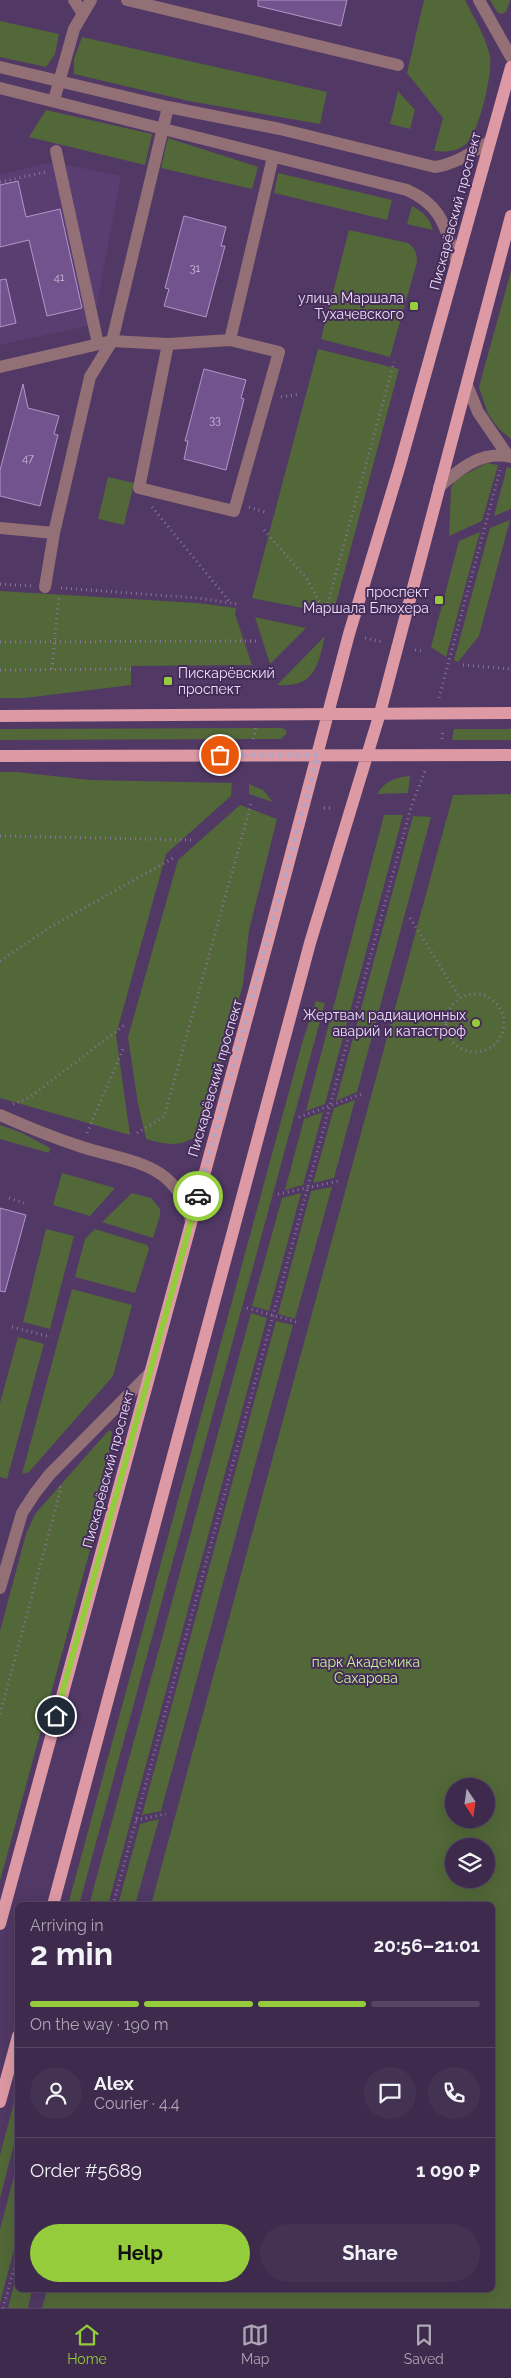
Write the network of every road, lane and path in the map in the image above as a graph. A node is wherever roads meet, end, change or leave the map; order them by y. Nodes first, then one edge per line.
1 (74, 0) edge
2 (91, 0) edge
3 (127, 0) edge
4 (479, 0) edge
5 (83, 14) junction
6 (511, 57) edge
7 (398, 64) dead end
8 (0, 67) edge
9 (511, 67) edge
10 (59, 80) junction
11 (0, 88) edge
12 (54, 100) junction
13 (168, 107) junction
14 (163, 127) junction
15 (490, 141) junction
16 (56, 151) dead end
17 (273, 157) junction
18 (60, 168) junction
19 (0, 182) edge
20 (511, 216) edge
21 (457, 262) junction
22 (230, 340) junction
23 (112, 341) junction
24 (98, 344) junction
25 (168, 344) junction
26 (394, 362) dead end
27 (0, 366) edge
28 (467, 384) junction
29 (509, 457) edge
30 (501, 469) dead end
31 (439, 487) junction
32 (140, 488) junction
33 (0, 528) edge
34 (264, 530) dead end
35 (54, 533) junction
36 (0, 584) edge
37 (45, 587) junction
38 (59, 588) junction
39 (230, 602) junction
40 (237, 604) dead end
41 (365, 638) dead end
42 (54, 641) junction
43 (256, 641) dead end
44 (0, 642) edge
45 (382, 642) dead end
46 (415, 650) dead end
47 (423, 652) dead end
48 (463, 665) dead end
49 (52, 669) junction
50 (131, 669) dead end
51 (511, 669) edge
52 (0, 670) edge
53 (442, 683) dead end
54 (329, 713) junction
55 (380, 713) junction
56 (511, 713) edge
57 (0, 716) edge
58 (256, 728) dead end
59 (443, 728) dead end
60 (253, 739) dead end
61 (442, 739) dead end
62 (318, 755) junction
63 (368, 755) junction
64 (511, 755) edge
65 (0, 756) edge
66 (425, 775) dead end
67 (251, 804) dead end
68 (324, 808) dead end
69 (334, 808) dead end
70 (0, 836) edge
71 (193, 840) dead end
72 (175, 857) dead end
73 (410, 918) dead end
74 (0, 961) edge
75 (460, 998) junction
76 (126, 1024) dead end
77 (124, 1046) dead end
78 (362, 1094) dead end
79 (330, 1106) junction
80 (4, 1111) edge
81 (299, 1117) dead end
82 (137, 1133) dead end
83 (82, 1147) junction
84 (339, 1181) dead end
85 (308, 1188) junction
86 (278, 1194) dead end
87 (9, 1198) dead end
88 (24, 1203) dead end
89 (190, 1221) junction
90 (247, 1308) dead end
91 (273, 1315) junction
92 (300, 1324) dead end
93 (12, 1327) dead end
94 (51, 1337) dead end
95 (149, 1374) junction
96 (50, 1474) junction
97 (0, 1588) edge
98 (0, 1714) edge
99 (166, 1814) dead end
100 (136, 1820) junction
101 (54, 1902) edge
102 (114, 1902) edge
103 (0, 1924) edge
104 (15, 2047) edge
105 (0, 2102) edge
106 (15, 2266) edge
107 (3, 2308) edge

1 - 5 street
2 - 5 street
3 - 7 street
4 - 6 street
5 - 10 street
8 - 10 street
9 - 15 main road, Пискарёвский проспект
10 - 12 street
10 - 13 street
11 - 12 street
12 - 14 street
13 - 14 street
13 - 15 street
14 - 17 street
14 - 23 street
15 - 21 main road, Пискарёвский проспект
16 - 18 street
17 - 21 street
17 - 22 street
18 - 19 path
18 - 24 street
20 - 28 main road
21 - 54 main road, Пискарёвский проспект
22 - 25 street
22 - 32 street
23 - 24 street
23 - 25 street
23 - 35 street
24 - 27 street
25 - 32 street
26 - 34 path
28 - 29 street
28 - 31 main road
29 - 31 street
30 - 53 path
31 - 55 main road
32 - 39 path
33 - 35 street
35 - 37 street
36 - 37 path
37 - 38 path
38 - 39 path
38 - 42 path
39 - 40 path
41 - 45 path
42 - 43 path
42 - 44 path
42 - 49 path
46 - 47 path
48 - 51 path
49 - 50 path
49 - 52 path
54 - 55 main road
54 - 57 main road
54 - 62 main road, Пискарёвский проспект
55 - 56 main road
55 - 63 main road
58 - 60 path
59 - 61 path
62 - 63 main road
62 - 65 main road
62 - 89 main road, Пискарёвский проспект
63 - 64 main road
63 - 101 main road
66 - 79 path
67 - 82 path
68 - 69 path
70 - 71 path
72 - 74 path
73 - 75 path
75 - 75 path
76 - 80 path
77 - 83 path
78 - 79 path
79 - 81 path
79 - 85 path
80 - 83 street
83 - 89 street
84 - 85 path
85 - 86 path
85 - 91 path
87 - 88 path
89 - 95 main road, Пискарёвский проспект
90 - 91 path
91 - 92 path
91 - 100 path
93 - 94 path
95 - 96 street
95 - 103 main road, Пискарёвский проспект
96 - 97 street
96 - 98 path
99 - 100 path
100 - 102 path
104 - 105 main road
106 - 107 path

